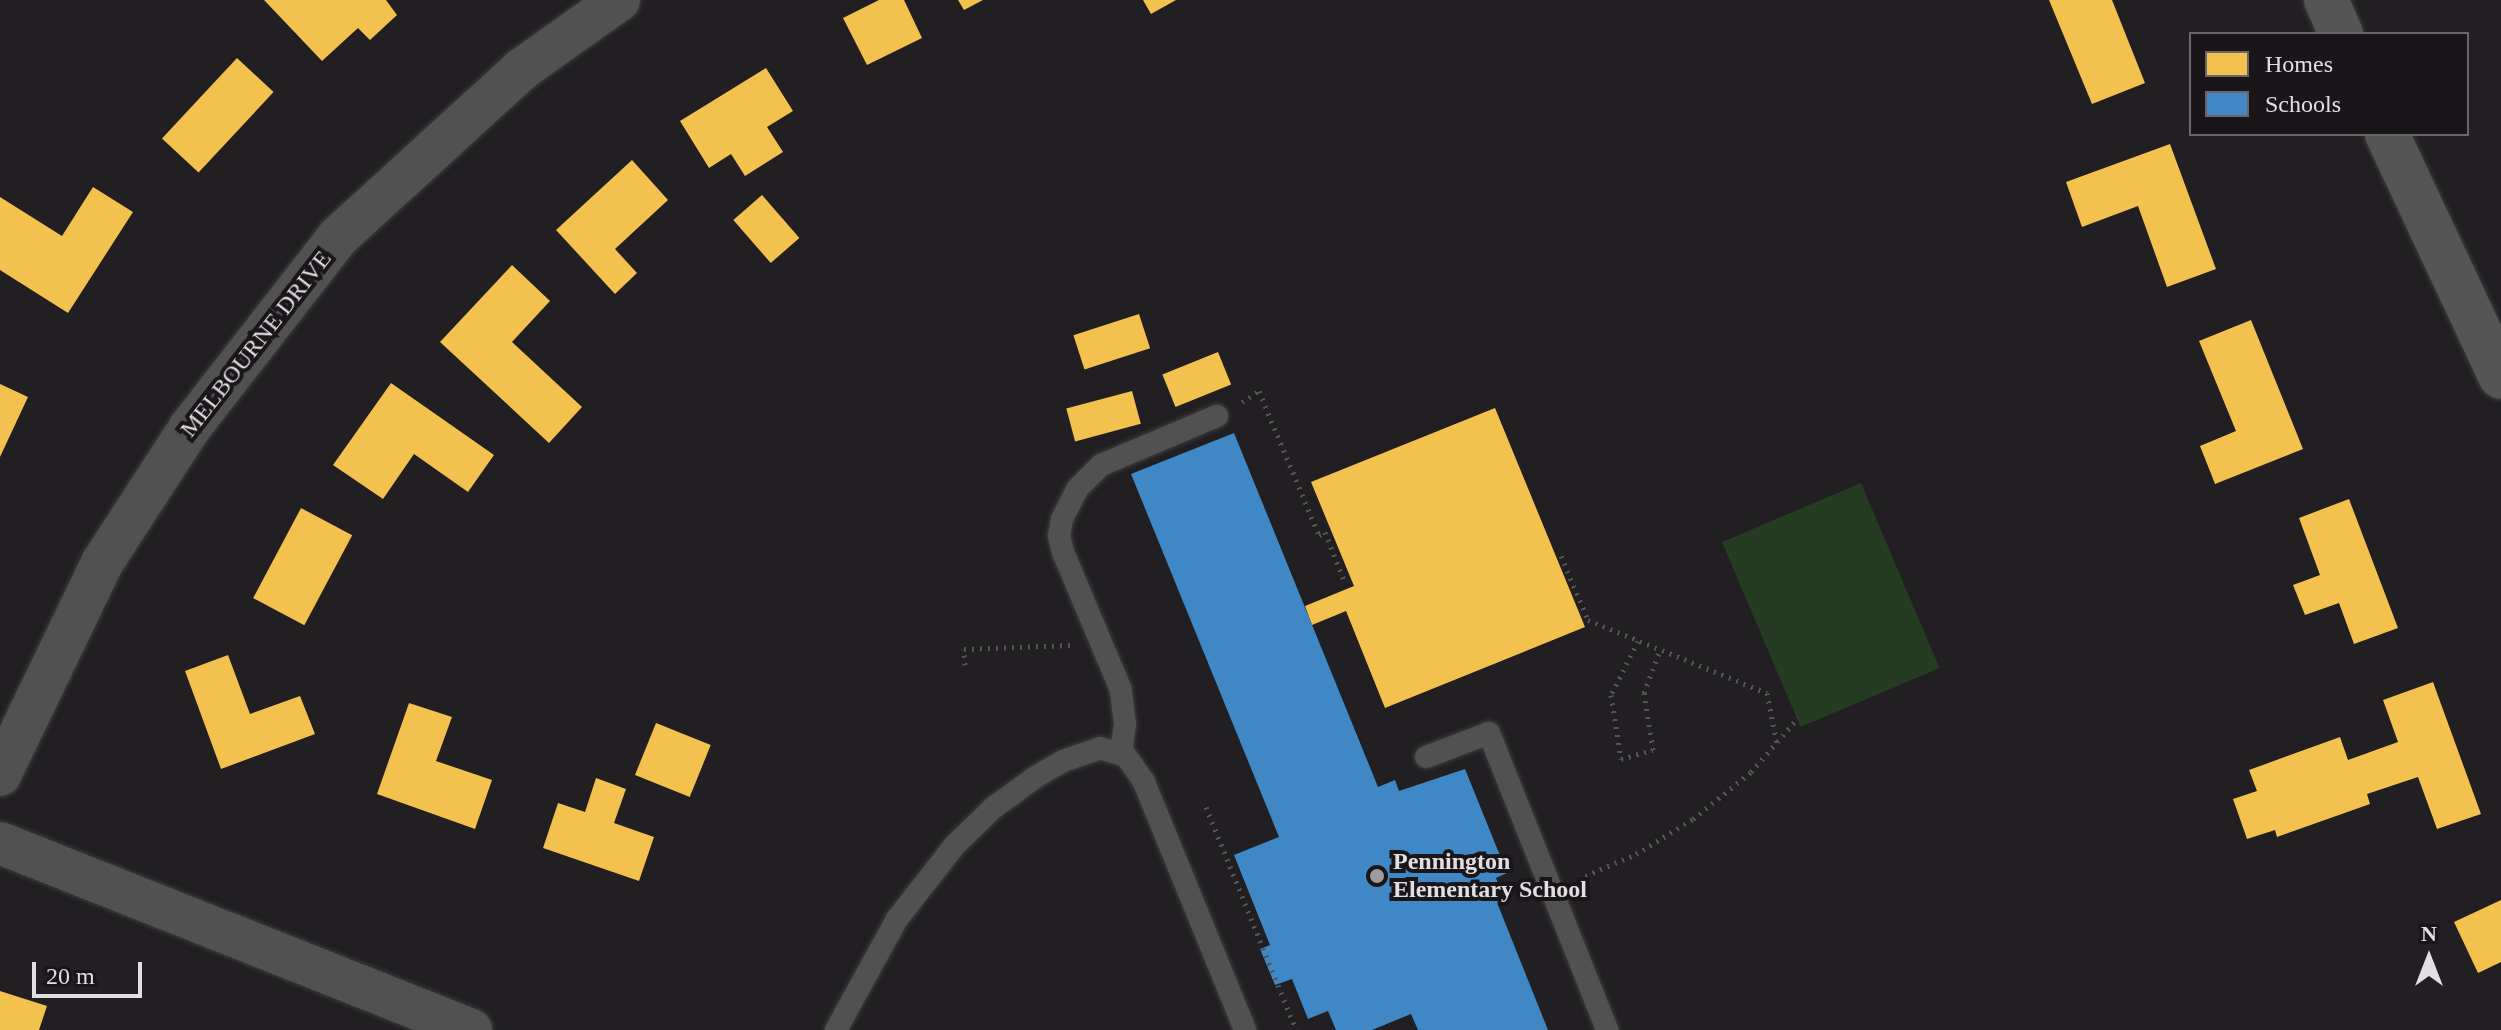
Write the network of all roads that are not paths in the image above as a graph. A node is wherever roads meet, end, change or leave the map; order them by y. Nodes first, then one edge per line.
1 (619, 0) edge
2 (2326, 0) edge
3 (2340, 32) edge
4 (2388, 136) edge
5 (2501, 377) edge
6 (1217, 416) road end
7 (1121, 753) junction
8 (1426, 757) dead end
9 (0, 775) edge
10 (0, 843) edge
11 (471, 1030) edge
12 (836, 1030) edge
13 (1245, 1030) edge
14 (1607, 1030) edge

1 - 9 street, MELBOURNE DRIVE
2 - 3 main road
4 - 5 main road
6 - 7 lane
7 - 12 lane
7 - 13 lane
8 - 14 lane
10 - 11 street

